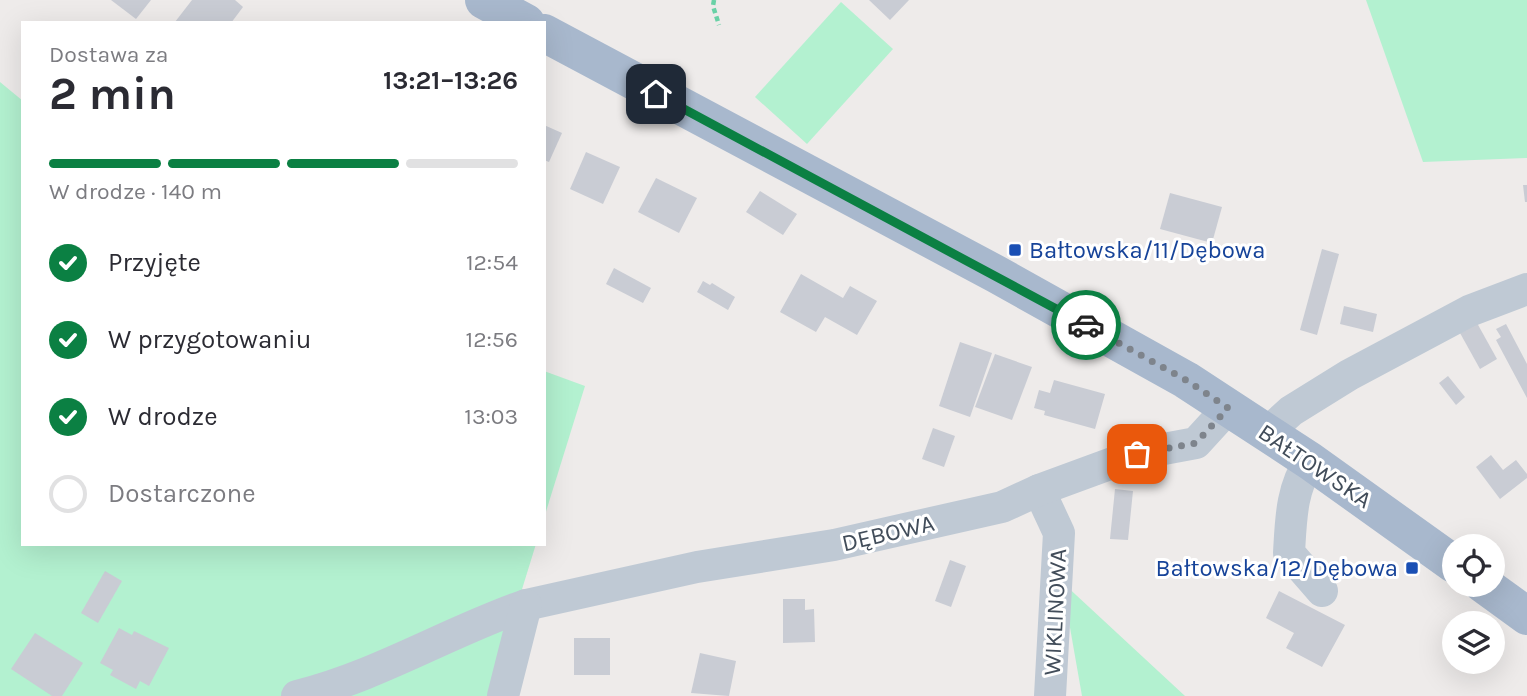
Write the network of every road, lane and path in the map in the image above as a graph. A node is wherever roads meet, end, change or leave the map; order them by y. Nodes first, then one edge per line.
1 (484, 0) edge
2 (714, 0) edge
3 (522, 21) edge
4 (719, 25) dead end
5 (546, 34) edge
6 (1527, 289) edge
7 (1228, 408) junction
8 (1267, 433) junction
9 (1310, 461) junction
10 (1039, 490) junction
11 (1442, 555) edge
12 (1322, 591) dead end
13 (1501, 597) edge
14 (526, 605) junction
15 (1527, 616) edge
16 (297, 696) edge
17 (503, 696) edge
18 (1050, 696) edge

1 - 3 main road
2 - 4 path
5 - 7 main road, BAŁTOWSKA
6 - 8 street
7 - 8 main road, BAŁTOWSKA
7 - 10 street, DĘBOWA
8 - 9 main road, BAŁTOWSKA
9 - 11 main road, BAŁTOWSKA
9 - 12 street
10 - 14 street, DĘBOWA
10 - 18 street, WIKLINOWA
13 - 15 main road
14 - 16 street, DĘBOWA
14 - 17 street

